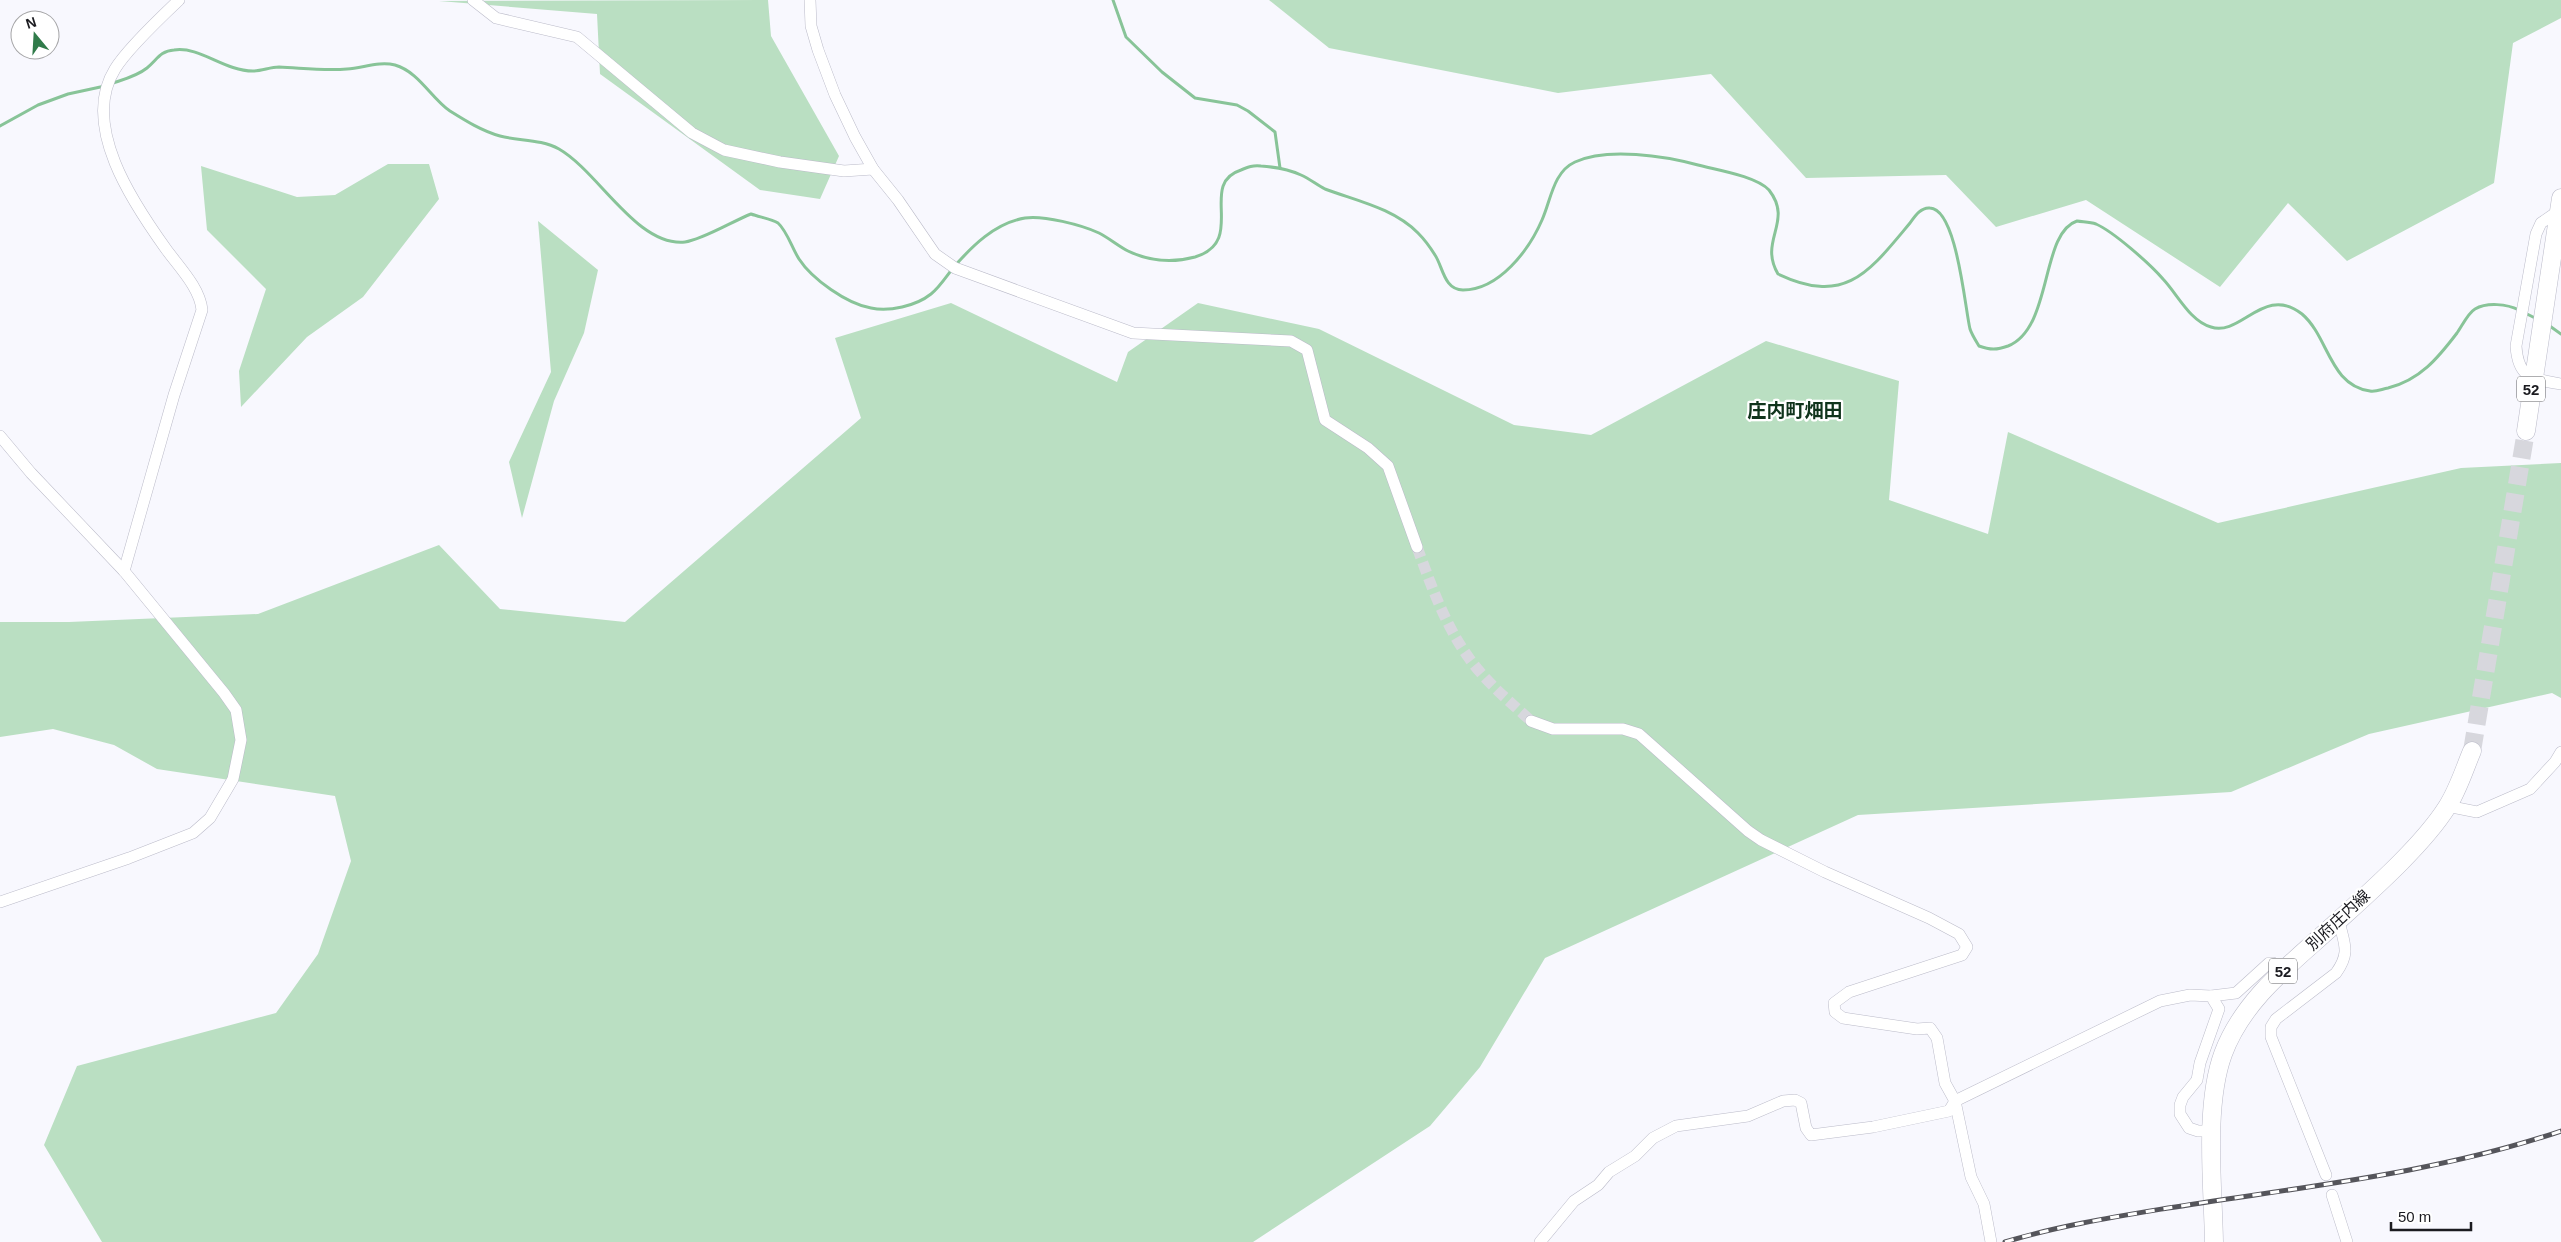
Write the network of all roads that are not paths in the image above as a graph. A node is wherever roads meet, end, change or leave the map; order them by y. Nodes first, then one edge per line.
1 (179, 0) edge
2 (473, 0) edge
3 (810, 0) edge
4 (873, 170) junction
5 (2559, 205) edge
6 (2532, 379) junction
7 (2561, 384) edge
8 (2526, 431) tunnel mouth
9 (0, 436) edge
10 (1417, 547) tunnel mouth
11 (124, 572) junction
12 (1531, 721) tunnel mouth
13 (2472, 752) tunnel mouth
14 (2561, 752) edge
15 (2447, 806) junction
16 (0, 902) edge
17 (2338, 921) junction
18 (2283, 971) junction
19 (2212, 996) junction
20 (1955, 1101) junction
21 (2212, 1131) junction
22 (2326, 1175) dead end
23 (2332, 1195) dead end
24 (1540, 1242) edge
25 (1991, 1242) edge
26 (2214, 1242) edge
27 (2347, 1242) edge

1 - 11 street
2 - 4 street
3 - 4 street
4 - 10 street
5 - 6 main road, 52
5 - 6 street
6 - 7 street
6 - 8 main road, 52
9 - 11 street
11 - 16 street
12 - 20 street
13 - 15 main road, 別府庄内線 / 52
14 - 15 street
15 - 17 main road, 別府庄内線 / 52
17 - 18 main road, 別府庄内線 / 52
17 - 22 street
18 - 19 street
18 - 21 main road, 別府庄内線 / 52
19 - 20 street
19 - 21 street
20 - 24 street
20 - 25 street
21 - 26 main road, 別府庄内線 / 52
23 - 27 street

